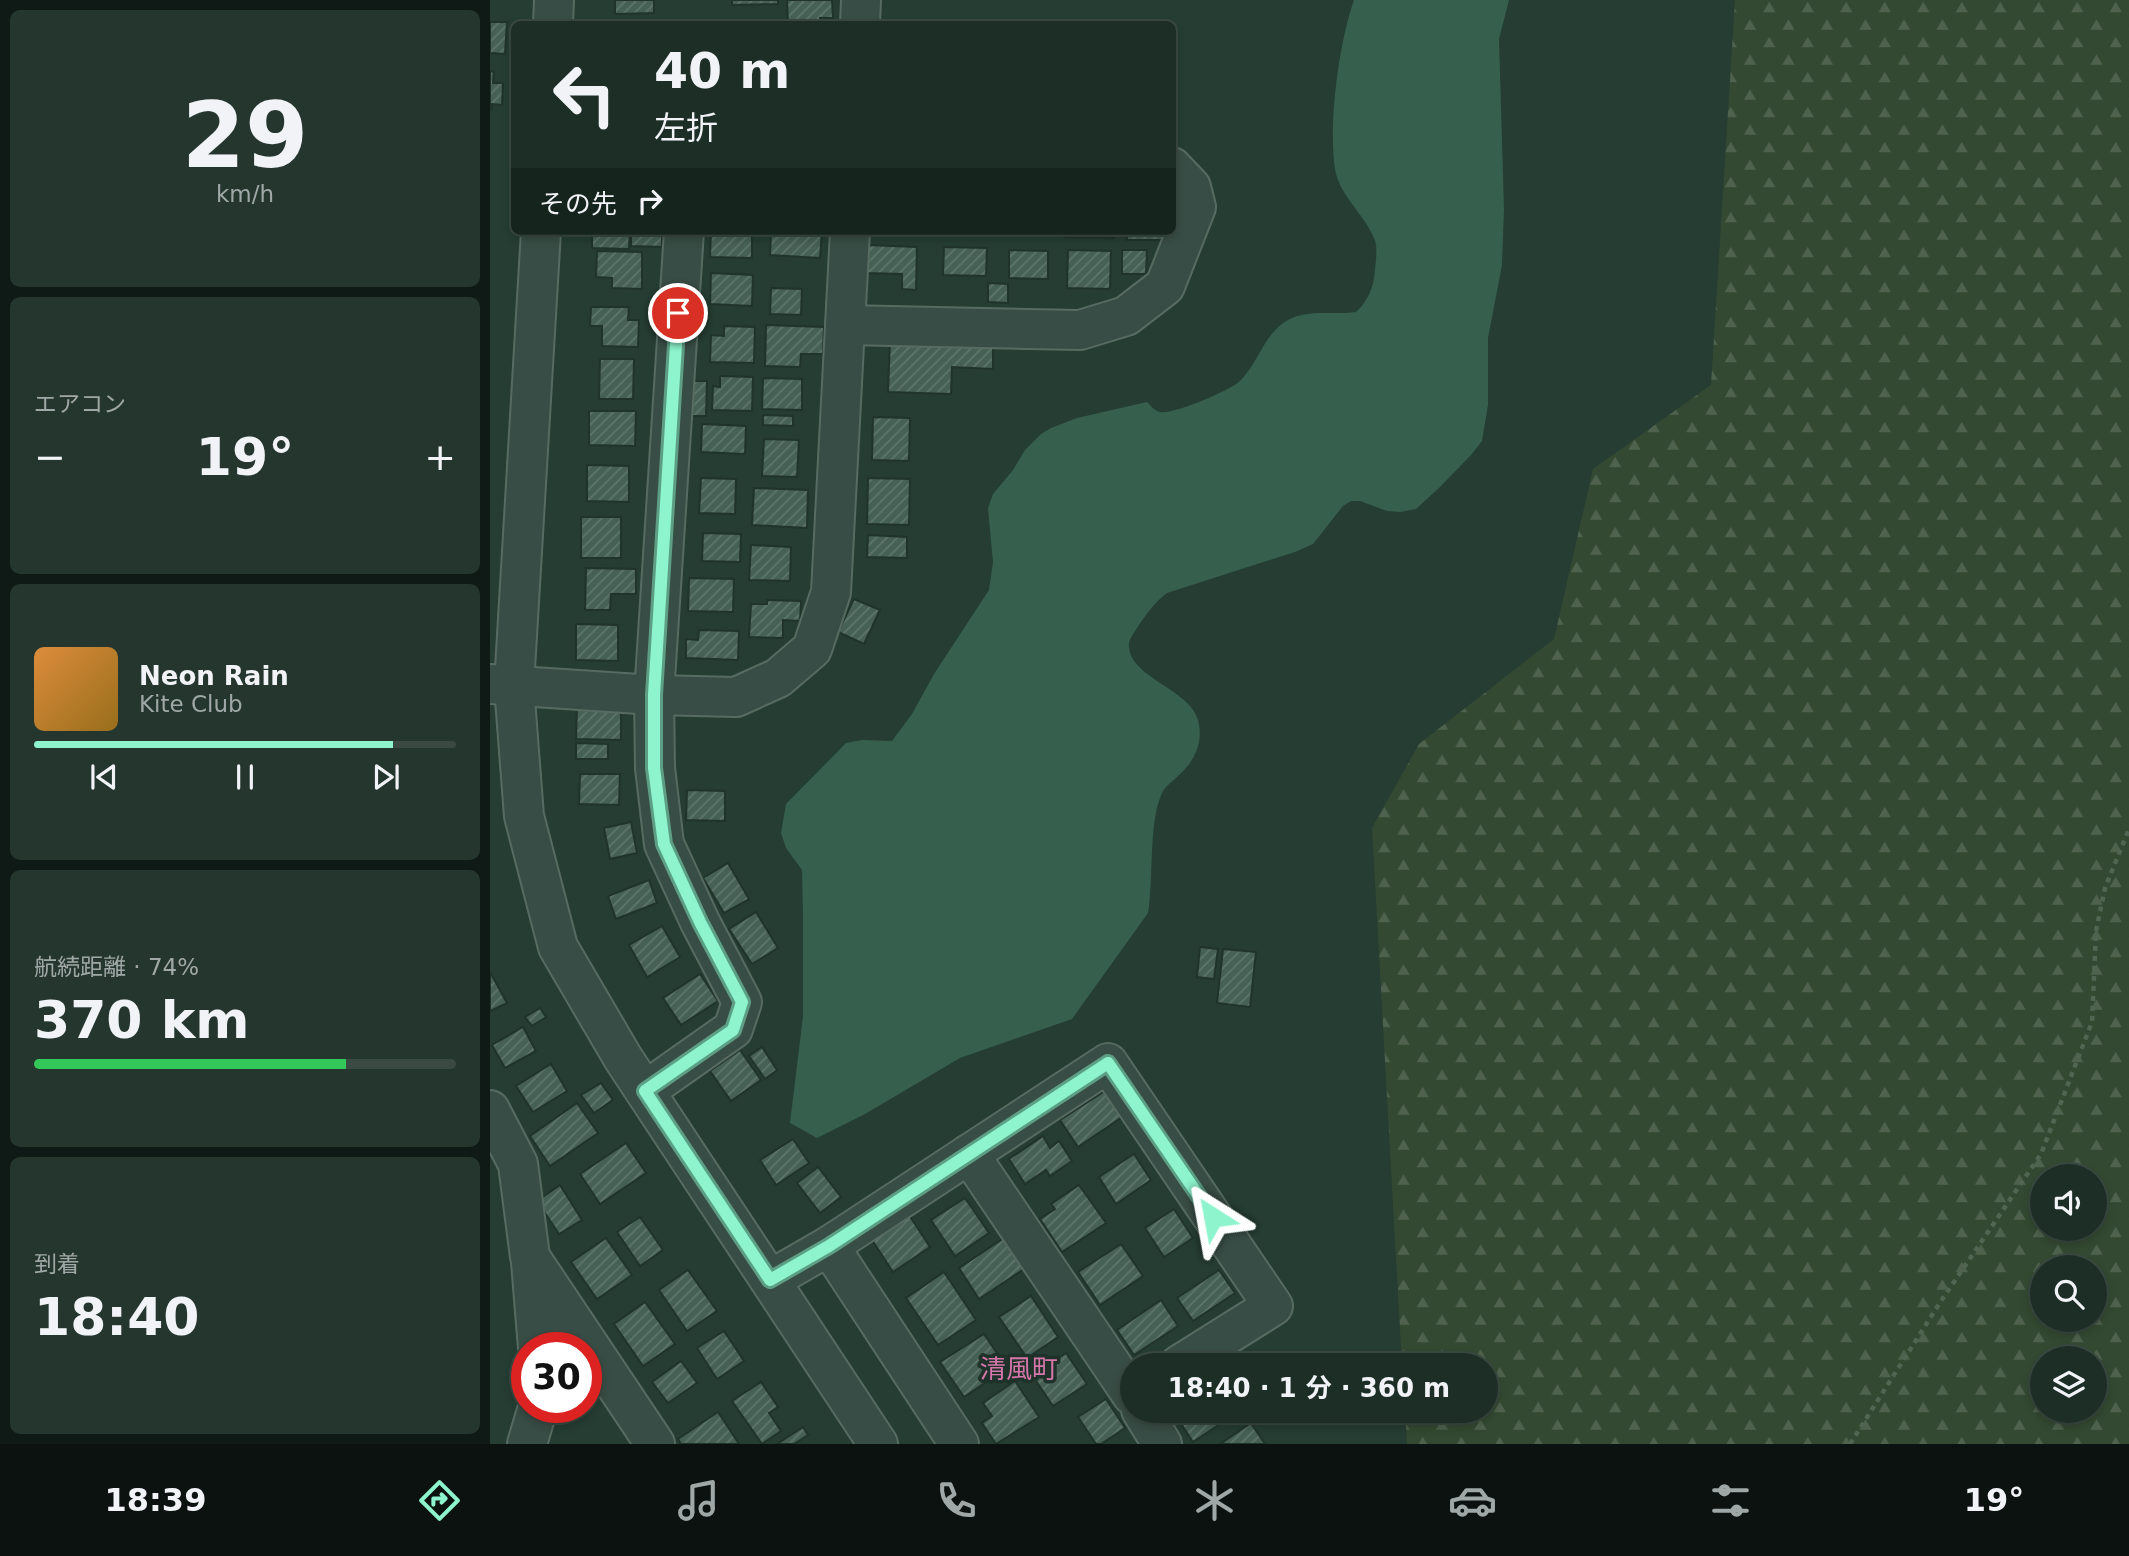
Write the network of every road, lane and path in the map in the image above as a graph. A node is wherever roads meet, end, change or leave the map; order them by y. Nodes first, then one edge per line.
1 (554, 0) edge
2 (862, 0) edge
3 (553, 21) edge
4 (860, 21) edge
5 (1176, 171) edge
6 (541, 235) edge
7 (684, 235) edge
8 (850, 235) edge
9 (845, 325) junction
10 (502, 685) edge
11 (654, 695) junction
12 (2129, 829) edge
13 (645, 1091) junction
14 (490, 1110) edge
15 (969, 1154) junction
16 (829, 1246) junction
17 (530, 1257) junction
18 (770, 1280) junction
19 (537, 1332) edge
20 (1198, 1353) edge
21 (1120, 1377) edge
22 (533, 1423) edge
23 (1149, 1423) edge
24 (527, 1444) edge
25 (655, 1444) edge
26 (878, 1444) edge
27 (959, 1444) edge
28 (1162, 1444) edge
29 (1850, 1444) edge

1 - 3 street
2 - 4 street
5 - 9 street
6 - 10 street
7 - 11 street
8 - 9 street
9 - 11 street
10 - 11 street
10 - 13 street
11 - 13 street
12 - 29 path
13 - 18 street
14 - 17 street
15 - 16 street
15 - 20 street
15 - 21 street
16 - 18 street
16 - 27 street
17 - 19 street
17 - 25 street
18 - 26 street
22 - 24 street
23 - 28 street

